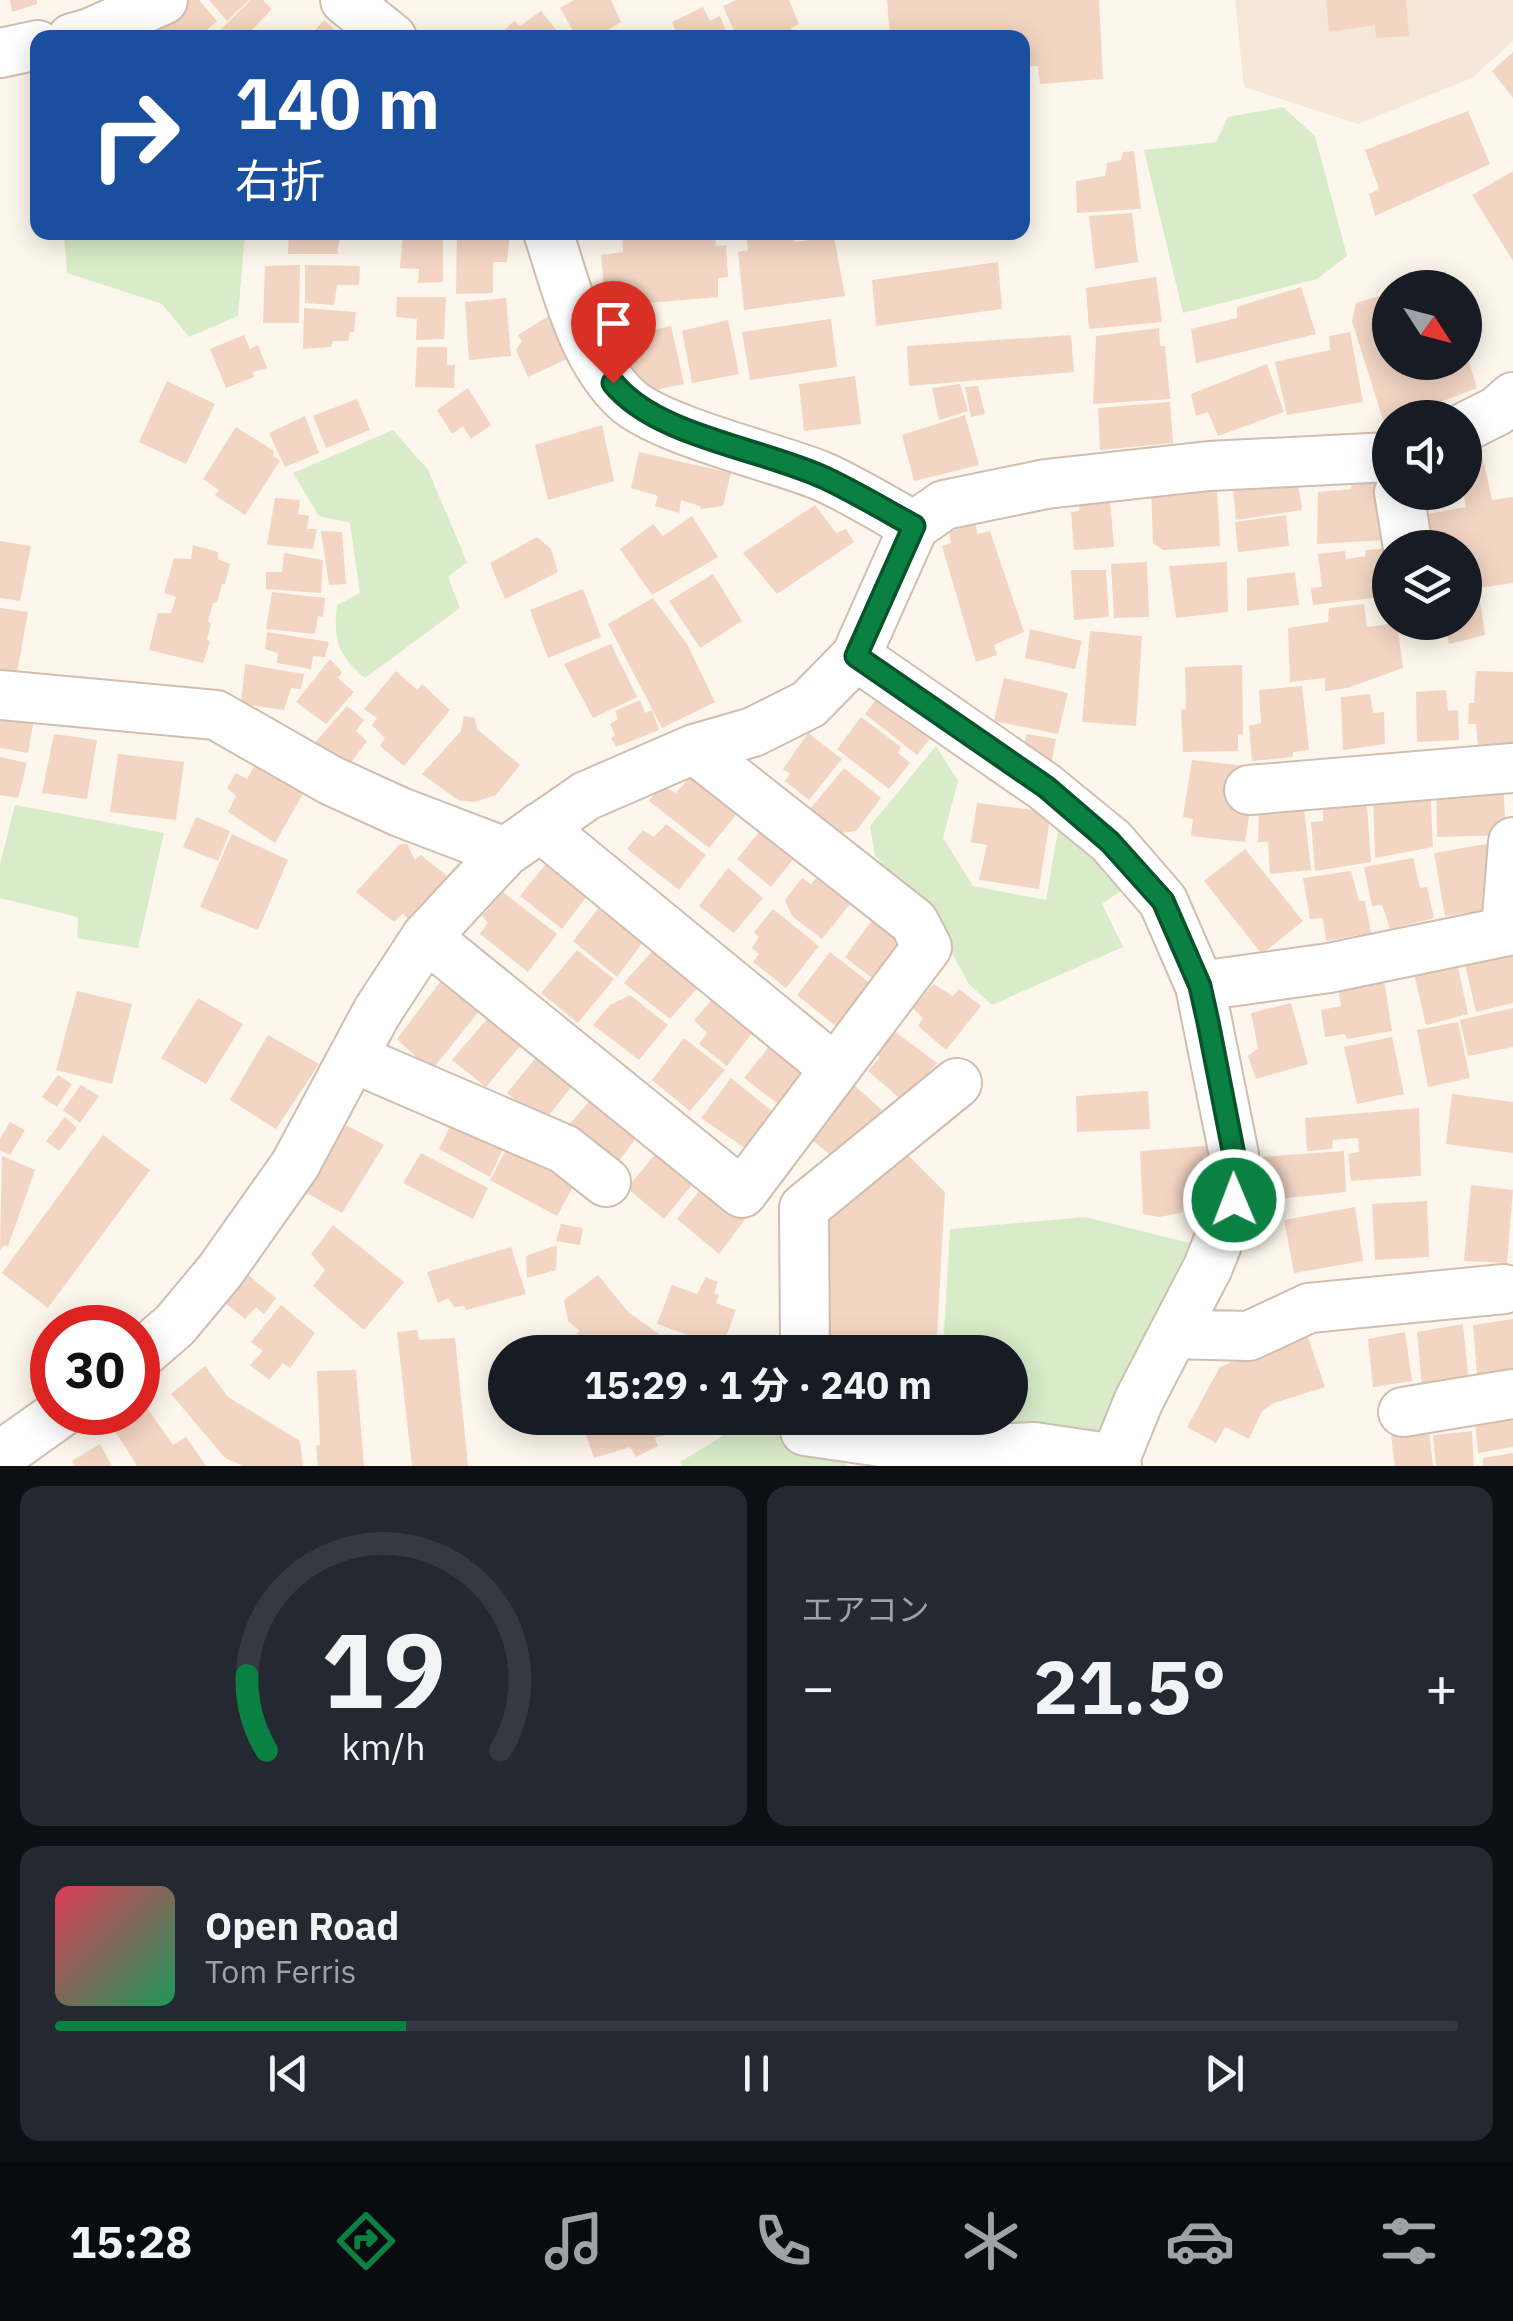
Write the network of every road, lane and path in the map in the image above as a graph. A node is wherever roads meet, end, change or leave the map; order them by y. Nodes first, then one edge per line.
1 (163, 0) edge
2 (345, 0) edge
3 (99, 30) edge
4 (382, 30) edge
5 (30, 47) edge
6 (0, 53) edge
7 (551, 240) edge
8 (1513, 396) edge
9 (1482, 418) edge
10 (1372, 458) edge
11 (914, 526) junction
12 (856, 656) junction
13 (0, 695) edge
14 (694, 750) junction
15 (1513, 768) edge
16 (1249, 790) dead end
17 (522, 839) junction
18 (1513, 842) edge
19 (1509, 930) edge
20 (426, 937) junction
21 (1200, 986) junction
22 (353, 1058) junction
23 (835, 1069) junction
24 (957, 1083) dead end
25 (606, 1182) dead end
26 (1504, 1289) dead end
27 (1172, 1334) junction
28 (805, 1335) edge
29 (160, 1338) edge
30 (1513, 1394) edge
31 (1403, 1412) dead end
32 (33, 1435) edge
33 (834, 1435) edge
34 (0, 1461) edge
35 (1116, 1463) edge

1 - 3 street
2 - 4 street
5 - 6 street
7 - 11 street
8 - 9 street
10 - 11 street
11 - 12 street
12 - 14 street
12 - 21 street
13 - 17 street
14 - 17 street
14 - 23 street
15 - 16 street
17 - 20 street
17 - 23 street
18 - 19 street
19 - 21 street
20 - 22 street
20 - 23 street
21 - 27 street
22 - 25 street
22 - 29 street
24 - 28 street
26 - 27 street
27 - 35 street
30 - 31 street
32 - 34 street
33 - 35 street

